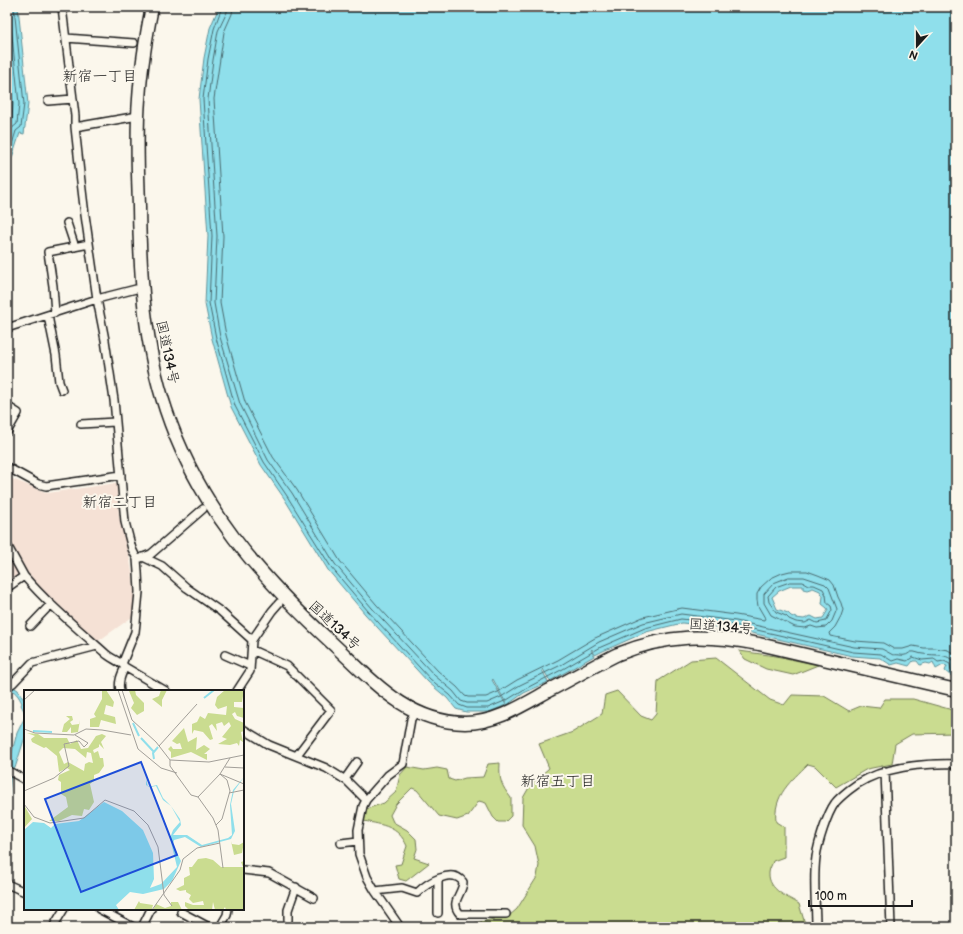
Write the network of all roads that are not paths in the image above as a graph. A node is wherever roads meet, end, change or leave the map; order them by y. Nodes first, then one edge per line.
1 (62, 7) edge
2 (152, 7) edge
3 (66, 38) junction
4 (134, 43) dead end
5 (73, 99) junction
6 (48, 101) dead end
7 (138, 116) junction
8 (75, 127) junction
9 (67, 223) dead end
10 (89, 244) junction
11 (75, 247) junction
12 (136, 289) dead end
13 (97, 299) junction
14 (52, 314) junction
15 (8, 327) edge
16 (62, 390) dead end
17 (7, 406) edge
18 (115, 422) junction
19 (81, 424) dead end
20 (7, 432) edge
21 (7, 467) edge
22 (121, 475) junction
23 (203, 509) dead end
24 (7, 545) edge
25 (140, 558) junction
26 (24, 576) junction
27 (7, 588) edge
28 (51, 604) junction
29 (280, 604) dead end
30 (30, 626) dead end
31 (252, 640) junction
32 (97, 646) junction
33 (252, 650) junction
34 (225, 655) dead end
35 (123, 665) junction
36 (250, 666) junction
37 (9, 684) edge
38 (120, 690) edge
39 (164, 690) edge
40 (238, 690) edge
41 (956, 690) edge
42 (413, 716) dead end
43 (244, 730) edge
44 (297, 755) junction
45 (357, 762) dead end
46 (956, 764) edge
47 (7, 770) edge
48 (885, 771) junction
49 (24, 779) edge
50 (345, 779) junction
51 (366, 800) junction
52 (358, 841) junction
53 (341, 843) dead end
54 (244, 870) edge
55 (438, 879) junction
56 (7, 884) edge
57 (296, 888) junction
58 (376, 891) junction
59 (24, 892) edge
60 (314, 898) dead end
61 (62, 910) edge
62 (101, 910) edge
63 (150, 910) edge
64 (228, 910) edge
65 (438, 913) dead end
66 (181, 914) edge
67 (506, 914) dead end
68 (288, 920) dead end
69 (53, 927) edge
70 (133, 927) edge
71 (142, 927) edge
72 (209, 927) edge
73 (220, 927) edge
74 (397, 927) edge
75 (816, 927) edge
76 (891, 927) edge

1 - 3 street
2 - 7 highway, 国道134号
3 - 4 street
3 - 5 street
5 - 6 street
5 - 8 street
7 - 8 street
7 - 41 highway, 国道134号
8 - 10 street
9 - 11 street
10 - 11 street
10 - 13 street
11 - 14 street
12 - 13 street
13 - 14 street
13 - 18 street
14 - 15 street
14 - 16 street
17 - 20 street
18 - 19 street
18 - 22 street
21 - 22 street
22 - 25 street
23 - 25 street
24 - 26 street
25 - 31 street
25 - 35 street
26 - 27 street
26 - 28 street
28 - 30 street
28 - 32 street
29 - 31 street
31 - 33 street
32 - 35 street
32 - 37 street
33 - 36 street
33 - 44 street
34 - 36 street
35 - 38 street
35 - 39 street
36 - 40 street
42 - 51 street
43 - 44 street
44 - 50 street
45 - 50 street
46 - 48 street
47 - 49 street
48 - 75 street
48 - 76 street
50 - 51 street
51 - 52 street
52 - 53 street
52 - 58 street
54 - 57 street
55 - 58 street
55 - 65 street
55 - 67 street
56 - 59 street
57 - 60 street
57 - 68 street
58 - 74 street
61 - 69 street
62 - 70 street
63 - 71 street
64 - 73 street
66 - 72 street

